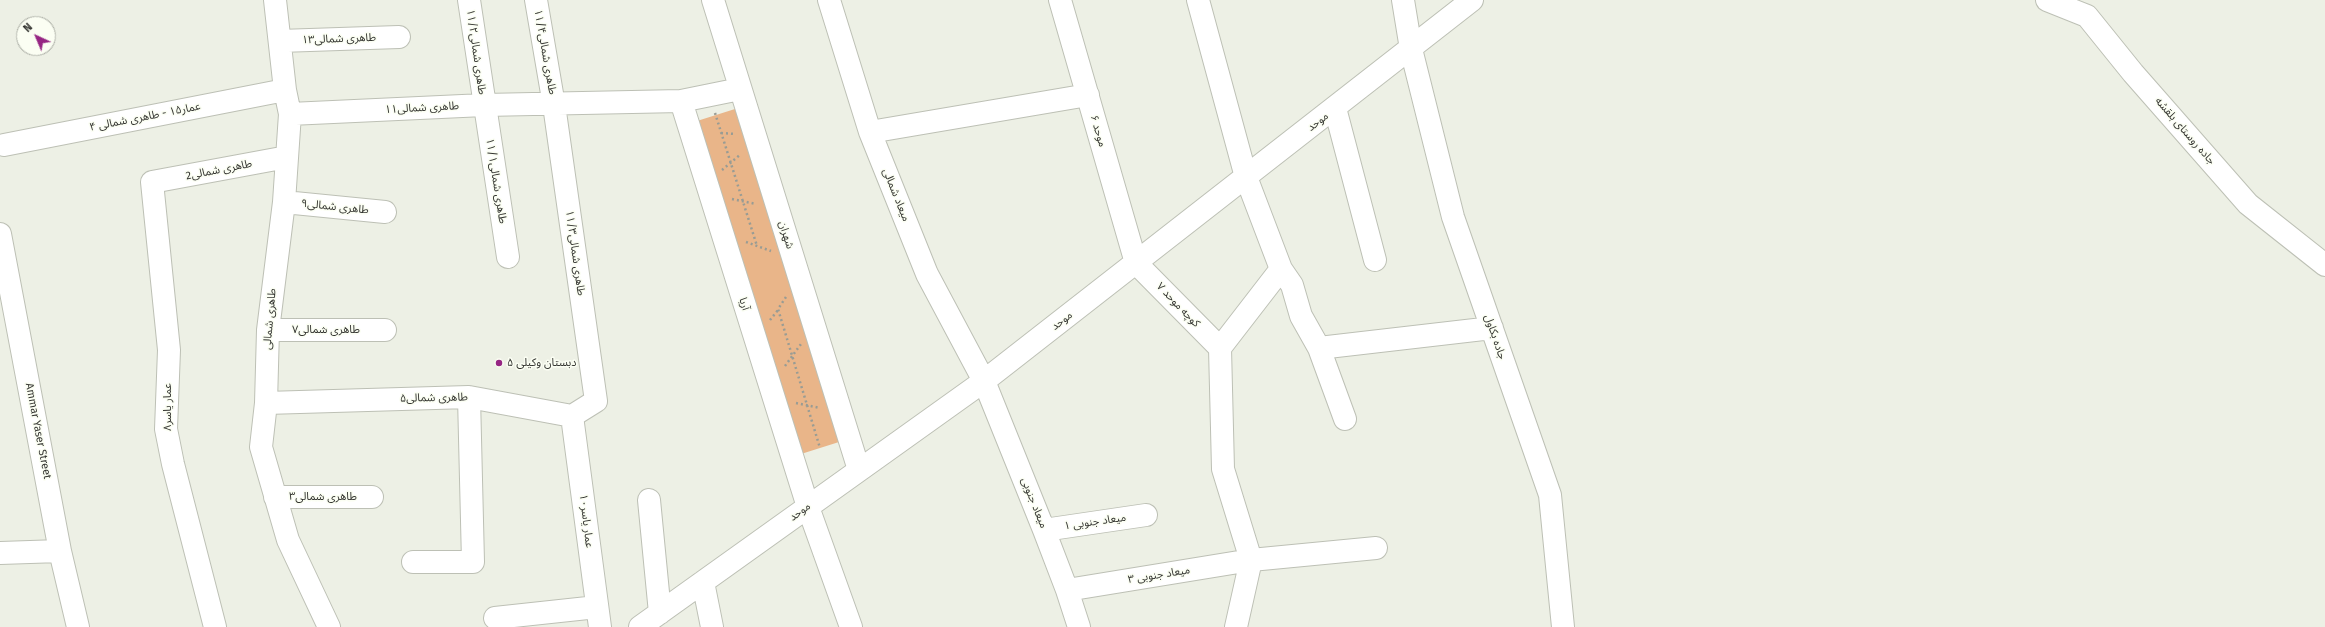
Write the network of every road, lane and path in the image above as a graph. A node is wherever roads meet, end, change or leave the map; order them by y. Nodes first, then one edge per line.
1 (275, 0) edge
2 (469, 0) edge
3 (536, 0) edge
4 (713, 0) edge
5 (829, 0) edge
6 (1060, 0) edge
7 (1198, 0) edge
8 (1403, 0) edge
9 (1472, 0) edge
10 (2047, 0) edge
11 (398, 37) dead end
12 (280, 41) junction
13 (1411, 49) junction
14 (740, 88) junction
15 (285, 90) junction
16 (709, 95) junction
17 (1088, 95) junction
18 (681, 101) junction
19 (484, 105) junction
20 (554, 105) junction
21 (1335, 108) junction
22 (290, 114) junction
23 (870, 132) junction
24 (756, 141) junction
25 (4, 145) dead end
26 (287, 157) junction
27 (731, 162) junction
28 (1246, 177) junction
29 (152, 182) joint
30 (708, 189) junction
31 (742, 201) junction
32 (284, 202) junction
33 (778, 208) junction
34 (386, 212) dead end
35 (0, 234) edge
36 (722, 235) junction
37 (757, 246) junction
38 (508, 256) dead end
39 (1375, 260) dead end
40 (1136, 263) junction
41 (2325, 265) edge
42 (4, 267) edge
43 (796, 267) junction
44 (1281, 269) junction
45 (814, 325) junction
46 (1492, 328) junction
47 (268, 330) junction
48 (385, 330) dead end
49 (1220, 348) junction
50 (1319, 348) junction
51 (792, 357) junction
52 (984, 381) junction
53 (772, 392) junction
54 (469, 396) junction
55 (266, 403) junction
56 (806, 406) junction
57 (841, 413) junction
58 (572, 416) junction
59 (1346, 419) dead end
60 (820, 448) dead end
61 (859, 470) junction
62 (275, 497) junction
63 (372, 497) dead end
64 (649, 500) dead end
65 (808, 507) junction
66 (1146, 515) dead end
67 (1044, 530) junction
68 (1376, 548) dead end
69 (60, 551) junction
70 (0, 553) edge
71 (1251, 560) junction
72 (413, 562) dead end
73 (703, 582) junction
74 (1068, 590) junction
75 (660, 613) junction
76 (599, 617) edge
77 (495, 618) dead end
78 (78, 627) edge
79 (215, 627) edge
80 (329, 627) edge
81 (640, 627) edge
82 (712, 627) edge
83 (851, 627) edge
84 (1079, 627) edge
85 (1236, 627) edge
86 (1563, 627) edge

1 - 12 street, طاهری شمالی
2 - 19 street, طاهری شمالی۱۱/۲
3 - 20 street, طاهری شمالی۱۱/۴
4 - 14 street, شهران
5 - 23 street, میعاد شمالی
6 - 17 street, موحد ۶
7 - 28 street
8 - 13 street, جاده بکاول
9 - 13 street, موحد
10 - 41 street, جاده روستای بلقشه
11 - 12 street, طاهری شمالی۱۳
12 - 15 street, طاهری شمالی
13 - 21 street, موحد
13 - 46 street, جاده بکاول
14 - 16 street, طاهری شمالی۱۱
14 - 24 street, شهران
15 - 22 street, طاهری شمالی
15 - 25 street, عمار۱۵ - طاهری شمالی ۴
16 - 18 street, طاهری شمالی۱۱
16 - 27 path
17 - 23 street
17 - 40 street, موحد ۶
18 - 20 street, طاهری شمالی۱۱
18 - 30 street, آریا
19 - 20 street, طاهری شمالی۱۱
19 - 22 street, طاهری شمالی۱۱
19 - 38 street, طاهری شمالی۱۱/۱
20 - 58 street, طاهری شمالی۱۱/۳
21 - 28 street, موحد
21 - 39 street
22 - 26 street, طاهری شمالی
23 - 52 street, میعاد شمالی
24 - 27 path
24 - 33 street, شهران
26 - 29 street, طاهری شمالی2
26 - 32 street, طاهری شمالی
27 - 30 path
27 - 31 path
28 - 40 street, موحد
28 - 44 street
29 - 79 street, عمار یاسر۸
30 - 31 path
30 - 36 street, آریا
31 - 33 path
31 - 37 path
32 - 34 street, طاهری شمالی۹
32 - 47 street, طاهری شمالی
33 - 43 street, شهران
35 - 42 street, Ammar Yaser Street
36 - 37 path
36 - 53 street, آریا
37 - 43 path
40 - 49 street, کوچه موحد ۷
40 - 52 street, موحد
42 - 69 street, Ammar Yaser Street
43 - 45 street, شهران
43 - 51 path
44 - 49 street
44 - 50 street
45 - 51 path
45 - 57 street, شهران
46 - 50 street
46 - 86 street, جاده بکاول
47 - 48 street, طاهری شمالی۷
47 - 55 street, طاهری شمالی
49 - 71 street
50 - 59 street
51 - 53 path
51 - 56 path
52 - 61 street, موحد
52 - 67 street, میعاد جنوبی
53 - 56 path
53 - 65 street, آریا
54 - 55 street, طاهری شمالی۵
54 - 58 street, طاهری شمالی۵
54 - 72 street
55 - 62 street, طاهری شمالی
56 - 57 path
56 - 60 path
57 - 61 street, شهران
58 - 76 street, عمار یاسر۱۰
61 - 65 street, موحد
62 - 63 street, طاهری شمالی۳
62 - 80 street, طاهری شمالی
64 - 75 street
65 - 73 street, موحد
65 - 83 street, آریا
66 - 67 street, میعاد جنوبی ۱
67 - 74 street, میعاد جنوبی
68 - 71 street, میعاد جنوبی ۳
69 - 70 street
69 - 78 street, Ammar Yaser Street
71 - 74 street, میعاد جنوبی ۳
71 - 85 street
73 - 75 street, موحد
73 - 82 street
74 - 84 street, میعاد جنوبی
75 - 81 street, موحد
76 - 77 street

